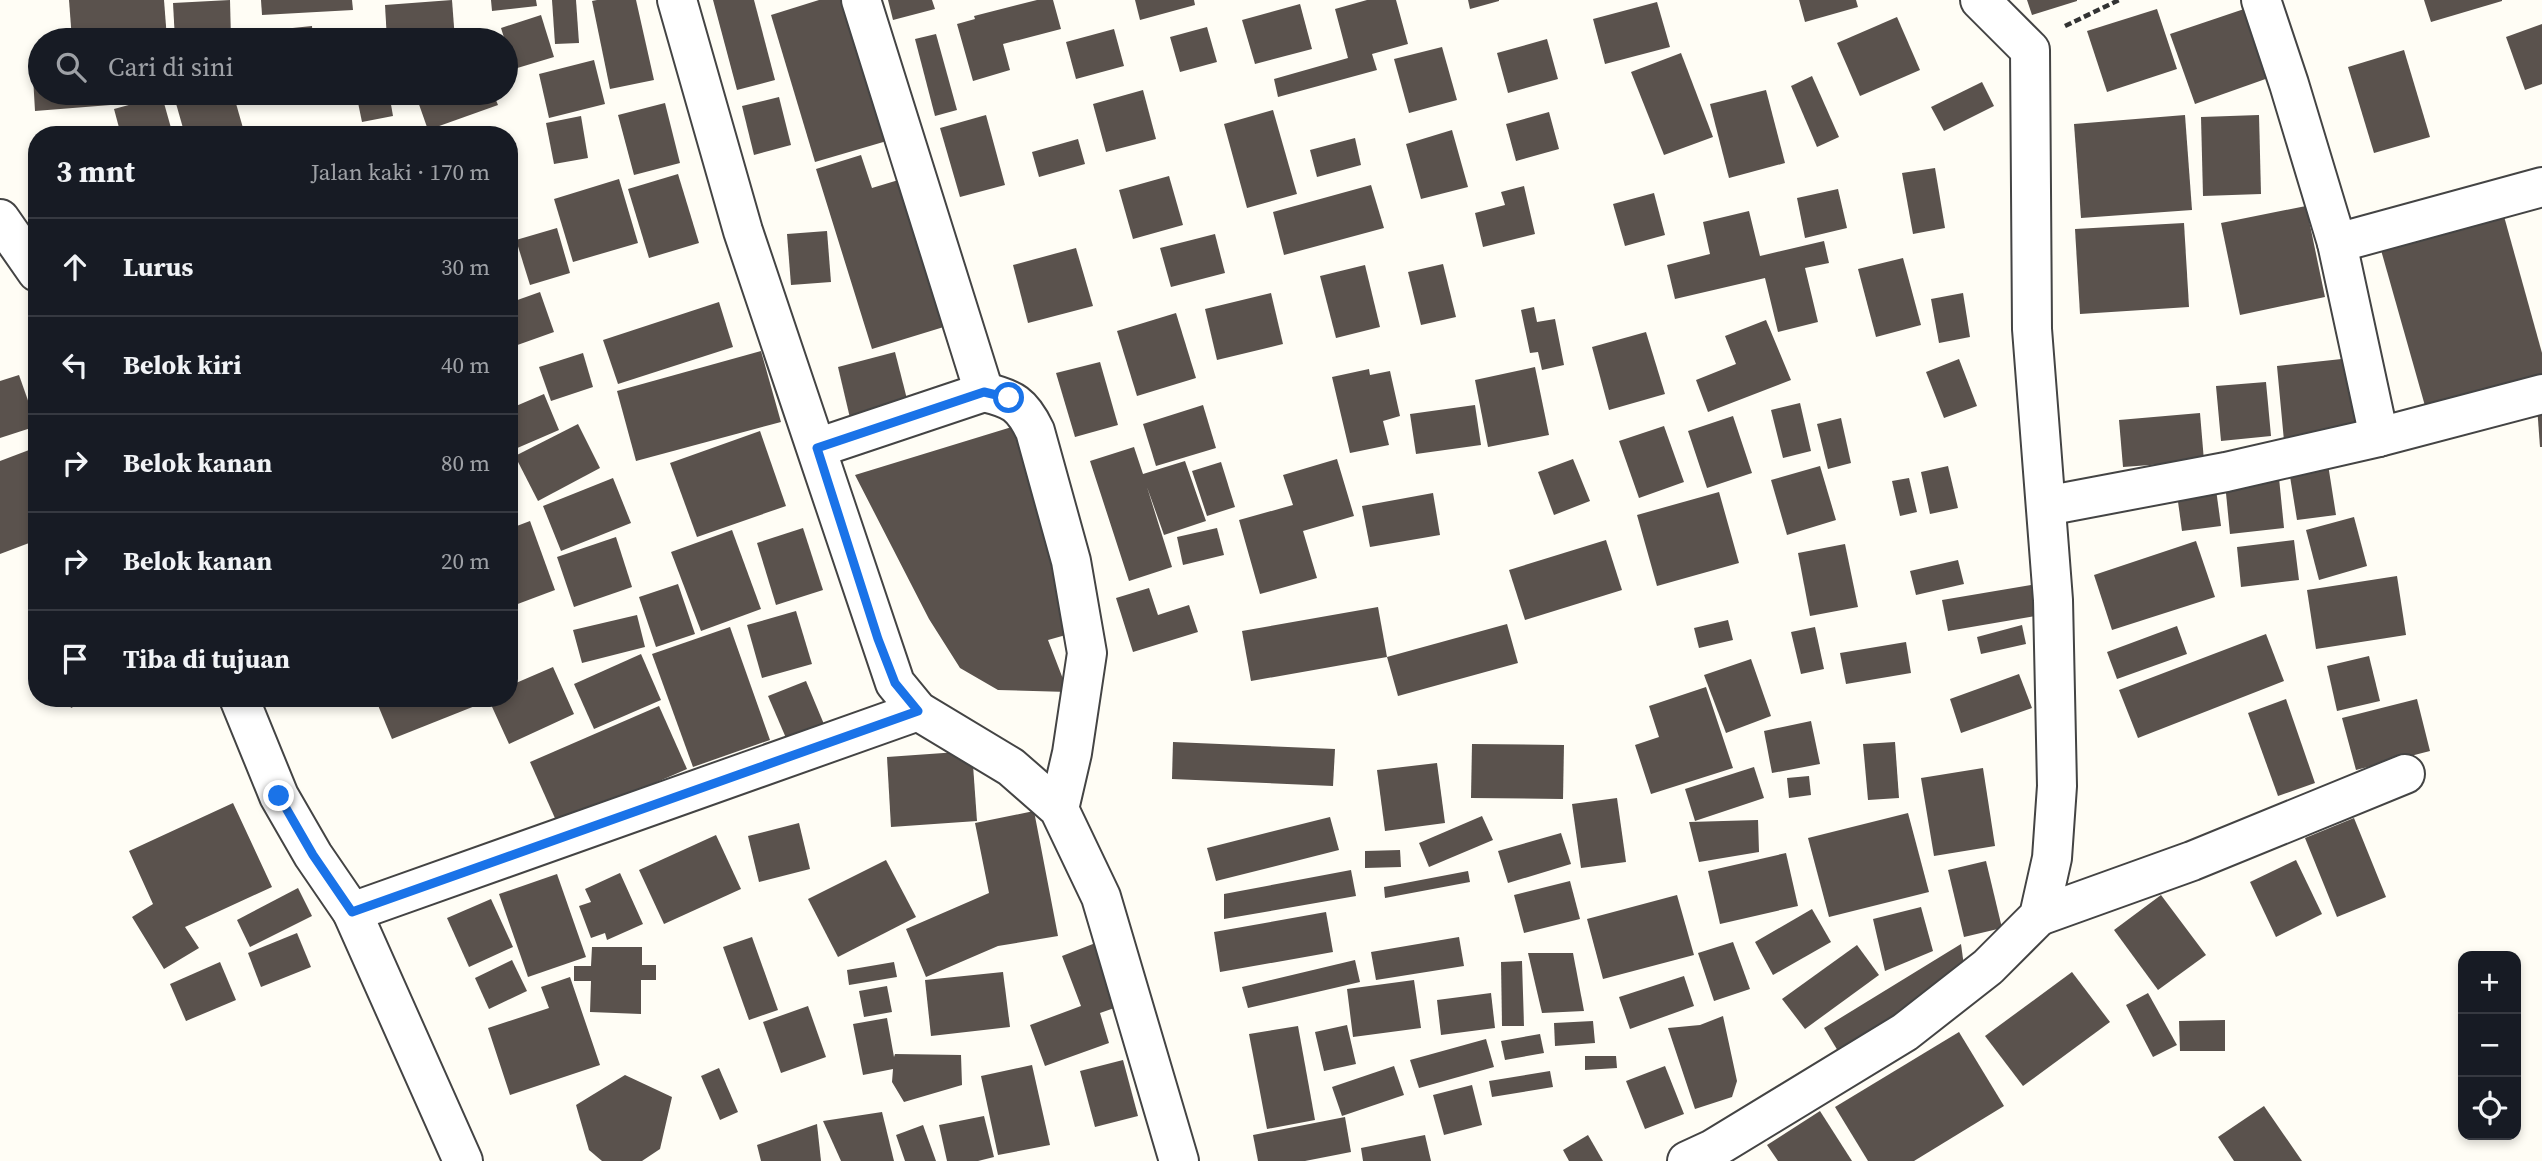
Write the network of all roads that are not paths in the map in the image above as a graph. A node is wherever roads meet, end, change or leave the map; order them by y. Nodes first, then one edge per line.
1 (677, 0) edge
2 (861, 0) edge
3 (1980, 0) edge
4 (2261, 0) edge
5 (2542, 187) edge
6 (0, 219) edge
7 (2337, 243) junction
8 (28, 259) edge
9 (984, 392) junction
10 (2542, 394) edge
11 (2379, 437) junction
12 (817, 448) junction
13 (2046, 506) junction
14 (243, 707) edge
15 (918, 711) junction
16 (2405, 774) dead end
17 (1059, 809) junction
18 (352, 912) junction
19 (2039, 916) junction
20 (463, 1161) edge
21 (1179, 1161) edge
22 (1687, 1161) edge

1 - 12 street
2 - 9 street
3 - 13 street
4 - 7 street
5 - 7 street
6 - 8 street
7 - 11 street
9 - 12 street
9 - 17 street
10 - 11 street
11 - 13 street
12 - 15 street
13 - 19 street
14 - 18 street
15 - 17 street
15 - 18 street
16 - 19 street
17 - 21 street
18 - 20 street
19 - 22 street

